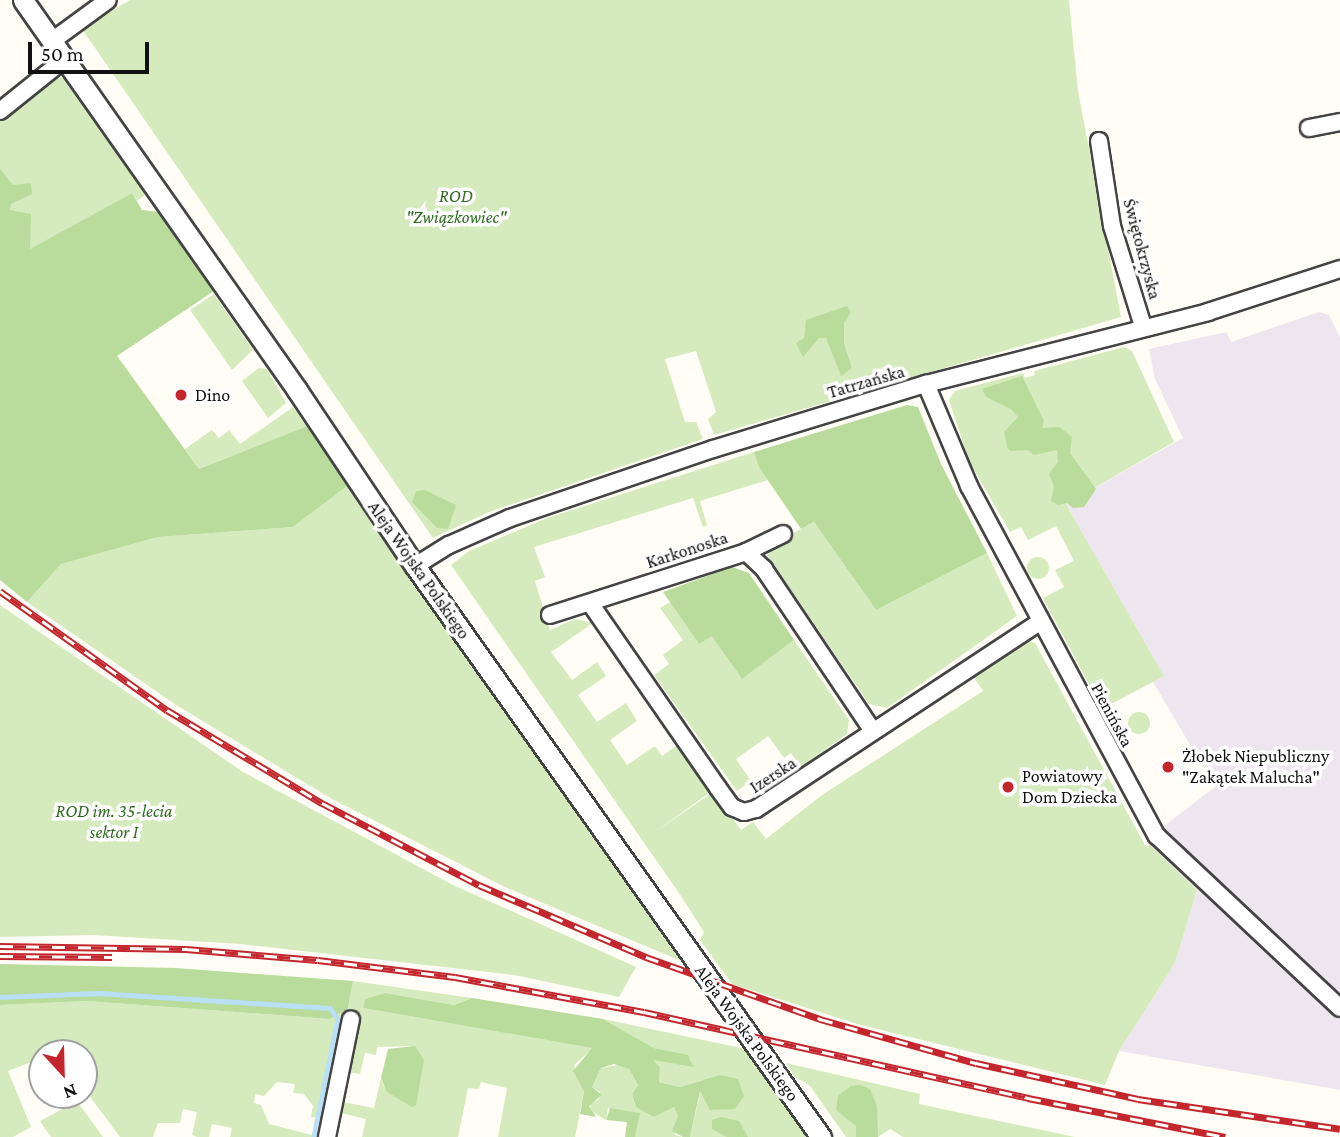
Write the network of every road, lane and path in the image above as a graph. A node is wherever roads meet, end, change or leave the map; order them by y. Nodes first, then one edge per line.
1 (23, 0) edge
2 (108, 0) edge
3 (52, 41) junction
4 (65, 59) junction
5 (0, 111) edge
6 (1340, 121) edge
7 (1309, 128) dead end
8 (1099, 141) dead end
9 (1340, 269) edge
10 (1143, 326) junction
11 (926, 384) junction
12 (783, 534) dead end
13 (746, 552) junction
14 (415, 566) junction
15 (590, 603) junction
16 (550, 615) dead end
17 (1040, 622) junction
18 (873, 731) junction
19 (1340, 1008) edge
20 (351, 1019) dead end
21 (327, 1137) edge
22 (821, 1137) edge

1 - 3 street, Aleja Wojska Polskiego
2 - 3 street
3 - 4 street, Aleja Wojska Polskiego
4 - 5 street
4 - 14 street, Aleja Wojska Polskiego
6 - 7 street
8 - 10 street, Świętokrzyska
9 - 10 street, Tatrzańska
10 - 11 street, Tatrzańska
11 - 14 street, Tatrzańska
11 - 17 street, Pienińska
12 - 13 street
13 - 15 street, Karkonoska
13 - 18 street, Karkonoska
14 - 22 street, Aleja Wojska Polskiego
15 - 16 street, Karkonoska
15 - 18 street, Izerska
17 - 18 street, Izerska
17 - 19 street, Pienińska
20 - 21 street

